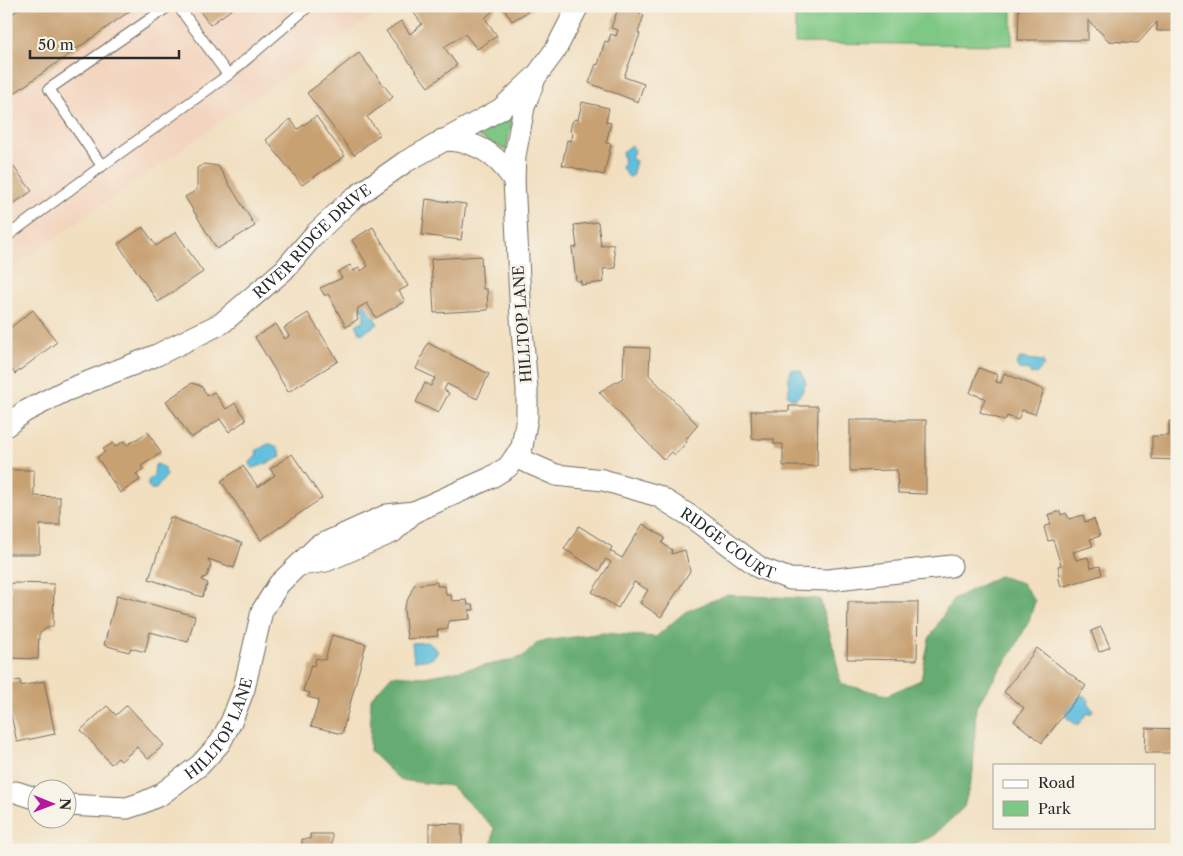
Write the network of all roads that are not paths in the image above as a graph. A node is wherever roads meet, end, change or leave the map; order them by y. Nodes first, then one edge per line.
1 (169, 6) edge
2 (178, 6) edge
3 (309, 6) edge
4 (578, 6) edge
5 (228, 75) junction
6 (537, 75) junction
7 (442, 140) junction
8 (102, 166) junction
9 (514, 180) junction
10 (6, 237) edge
11 (6, 426) edge
12 (516, 457) junction
13 (951, 566) dead end
14 (10, 792) edge
15 (28, 796) edge
16 (78, 806) edge

1 - 8 lane
2 - 5 lane
3 - 5 lane
4 - 6 street, RIVER RIDGE DRIVE
5 - 8 lane
6 - 7 street, RIVER RIDGE DRIVE
6 - 9 street, HILLTOP LANE
7 - 9 street
7 - 11 street, RIVER RIDGE DRIVE
8 - 10 lane
9 - 12 street, HILLTOP LANE
12 - 13 street, RIDGE COURT
12 - 16 street, HILLTOP LANE
14 - 15 street

